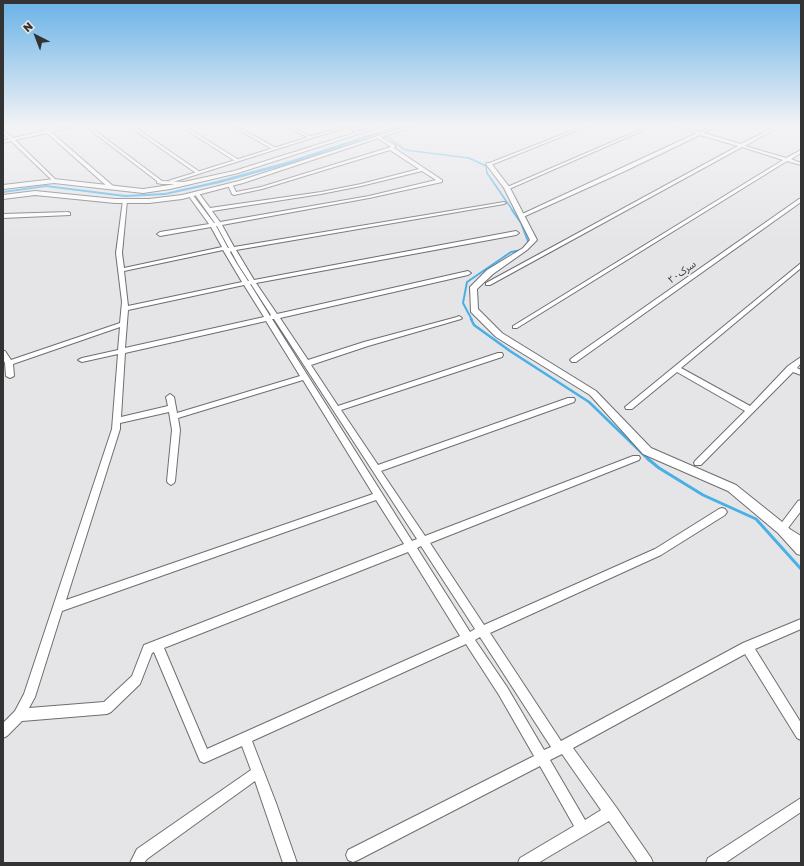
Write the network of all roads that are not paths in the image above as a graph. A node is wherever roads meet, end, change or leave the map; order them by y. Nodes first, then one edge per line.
1 (39, 166) edge
2 (87, 166) edge
3 (142, 166) edge
4 (190, 166) edge
5 (216, 166) edge
6 (255, 166) edge
7 (291, 166) edge
8 (332, 166) edge
9 (418, 166) edge
10 (491, 166) edge
11 (557, 166) edge
12 (630, 166) edge
13 (704, 166) edge
14 (777, 166) edge
15 (422, 169) junction
16 (198, 172) junction
17 (54, 181) junction
18 (163, 182) junction
19 (185, 183) junction
20 (230, 185) junction
21 (3, 187) edge
22 (111, 188) junction
23 (507, 188) junction
24 (136, 190) junction
25 (193, 194) junction
26 (3, 198) edge
27 (801, 200) edge
28 (125, 201) junction
29 (504, 203) dead end
30 (208, 210) junction
31 (68, 214) dead end
32 (3, 216) edge
33 (521, 216) junction
34 (215, 223) junction
35 (516, 233) dead end
36 (160, 234) dead end
37 (228, 250) junction
38 (801, 265) edge
39 (121, 270) junction
40 (468, 273) dead end
41 (250, 282) junction
42 (488, 284) dead end
43 (125, 309) junction
44 (273, 318) junction
45 (459, 318) dead end
46 (124, 324) junction
47 (515, 327) dead end
48 (121, 352) junction
49 (3, 353) edge
50 (500, 355) dead end
51 (801, 359) edge
52 (82, 360) dead end
53 (574, 360) dead end
54 (9, 363) junction
55 (308, 363) junction
56 (676, 368) junction
57 (792, 368) junction
58 (801, 373) edge
59 (10, 376) dead end
60 (306, 377) junction
61 (170, 398) dead end
62 (571, 400) dead end
63 (629, 407) dead end
64 (172, 408) junction
65 (338, 409) junction
66 (750, 410) junction
67 (173, 417) junction
68 (117, 421) junction
69 (636, 458) dead end
70 (698, 463) dead end
71 (376, 469) junction
72 (171, 481) dead end
73 (379, 495) junction
74 (801, 504) edge
75 (722, 512) dead end
76 (782, 529) junction
77 (424, 541) junction
78 (801, 541) edge
79 (411, 546) junction
80 (801, 550) edge
81 (57, 608) junction
82 (801, 624) edge
83 (482, 630) junction
84 (467, 637) junction
85 (157, 645) junction
86 (747, 647) junction
87 (19, 715) junction
88 (3, 732) edge
89 (801, 734) edge
90 (245, 739) junction
91 (561, 747) junction
92 (542, 758) junction
93 (258, 772) junction
94 (801, 804) edge
95 (611, 812) junction
96 (583, 829) junction
97 (354, 855) dead end
98 (137, 863) edge
99 (290, 863) edge
100 (525, 863) edge
101 (646, 863) edge
102 (714, 863) edge

1 - 17 street
2 - 22 street
3 - 18 street
4 - 16 street
5 - 16 street
6 - 19 street
7 - 20 street
8 - 20 street
9 - 15 street
10 - 23 street
11 - 23 street
12 - 33 street
13 - 42 street
14 - 47 street
15 - 30 street
15 - 34 street
16 - 18 street
17 - 21 street
17 - 22 street
18 - 19 street
18 - 24 street
19 - 24 street
20 - 25 street
22 - 24 street
23 - 33 street
25 - 28 street
25 - 30 street
25 - 34 street
26 - 28 street
27 - 53 street, سرک۲۰
28 - 39 street
29 - 37 street
30 - 34 street
31 - 32 street
33 - 76 street
34 - 36 street
34 - 37 street
35 - 41 street
37 - 39 street
37 - 41 street
38 - 56 street
39 - 43 street
40 - 44 street
41 - 43 street
41 - 44 street
43 - 46 street
44 - 48 street
44 - 55 street
44 - 60 street
45 - 55 street
46 - 48 street
46 - 54 street
48 - 52 street
48 - 68 street
49 - 54 street
50 - 65 street
51 - 57 street
54 - 59 street
55 - 65 street
56 - 63 street
56 - 66 street
57 - 58 street
57 - 66 street
60 - 67 street
60 - 73 street
61 - 64 street
62 - 71 street
64 - 67 street
64 - 68 street
65 - 71 street
66 - 70 street
67 - 72 street
68 - 81 street
69 - 77 street
71 - 77 street
73 - 79 street
73 - 81 street
74 - 76 street
75 - 83 street
76 - 78 street
76 - 80 street
77 - 79 street
77 - 83 street
79 - 84 street
79 - 85 street
81 - 87 street
82 - 86 street
83 - 84 street
83 - 91 street
84 - 90 street
84 - 92 street
85 - 87 street
85 - 90 street
86 - 89 street
86 - 91 street
87 - 88 street
90 - 93 street
91 - 92 street
91 - 95 street
92 - 96 street
92 - 97 street
93 - 98 street
93 - 99 street
94 - 102 street
95 - 96 street
95 - 101 street
96 - 100 street

